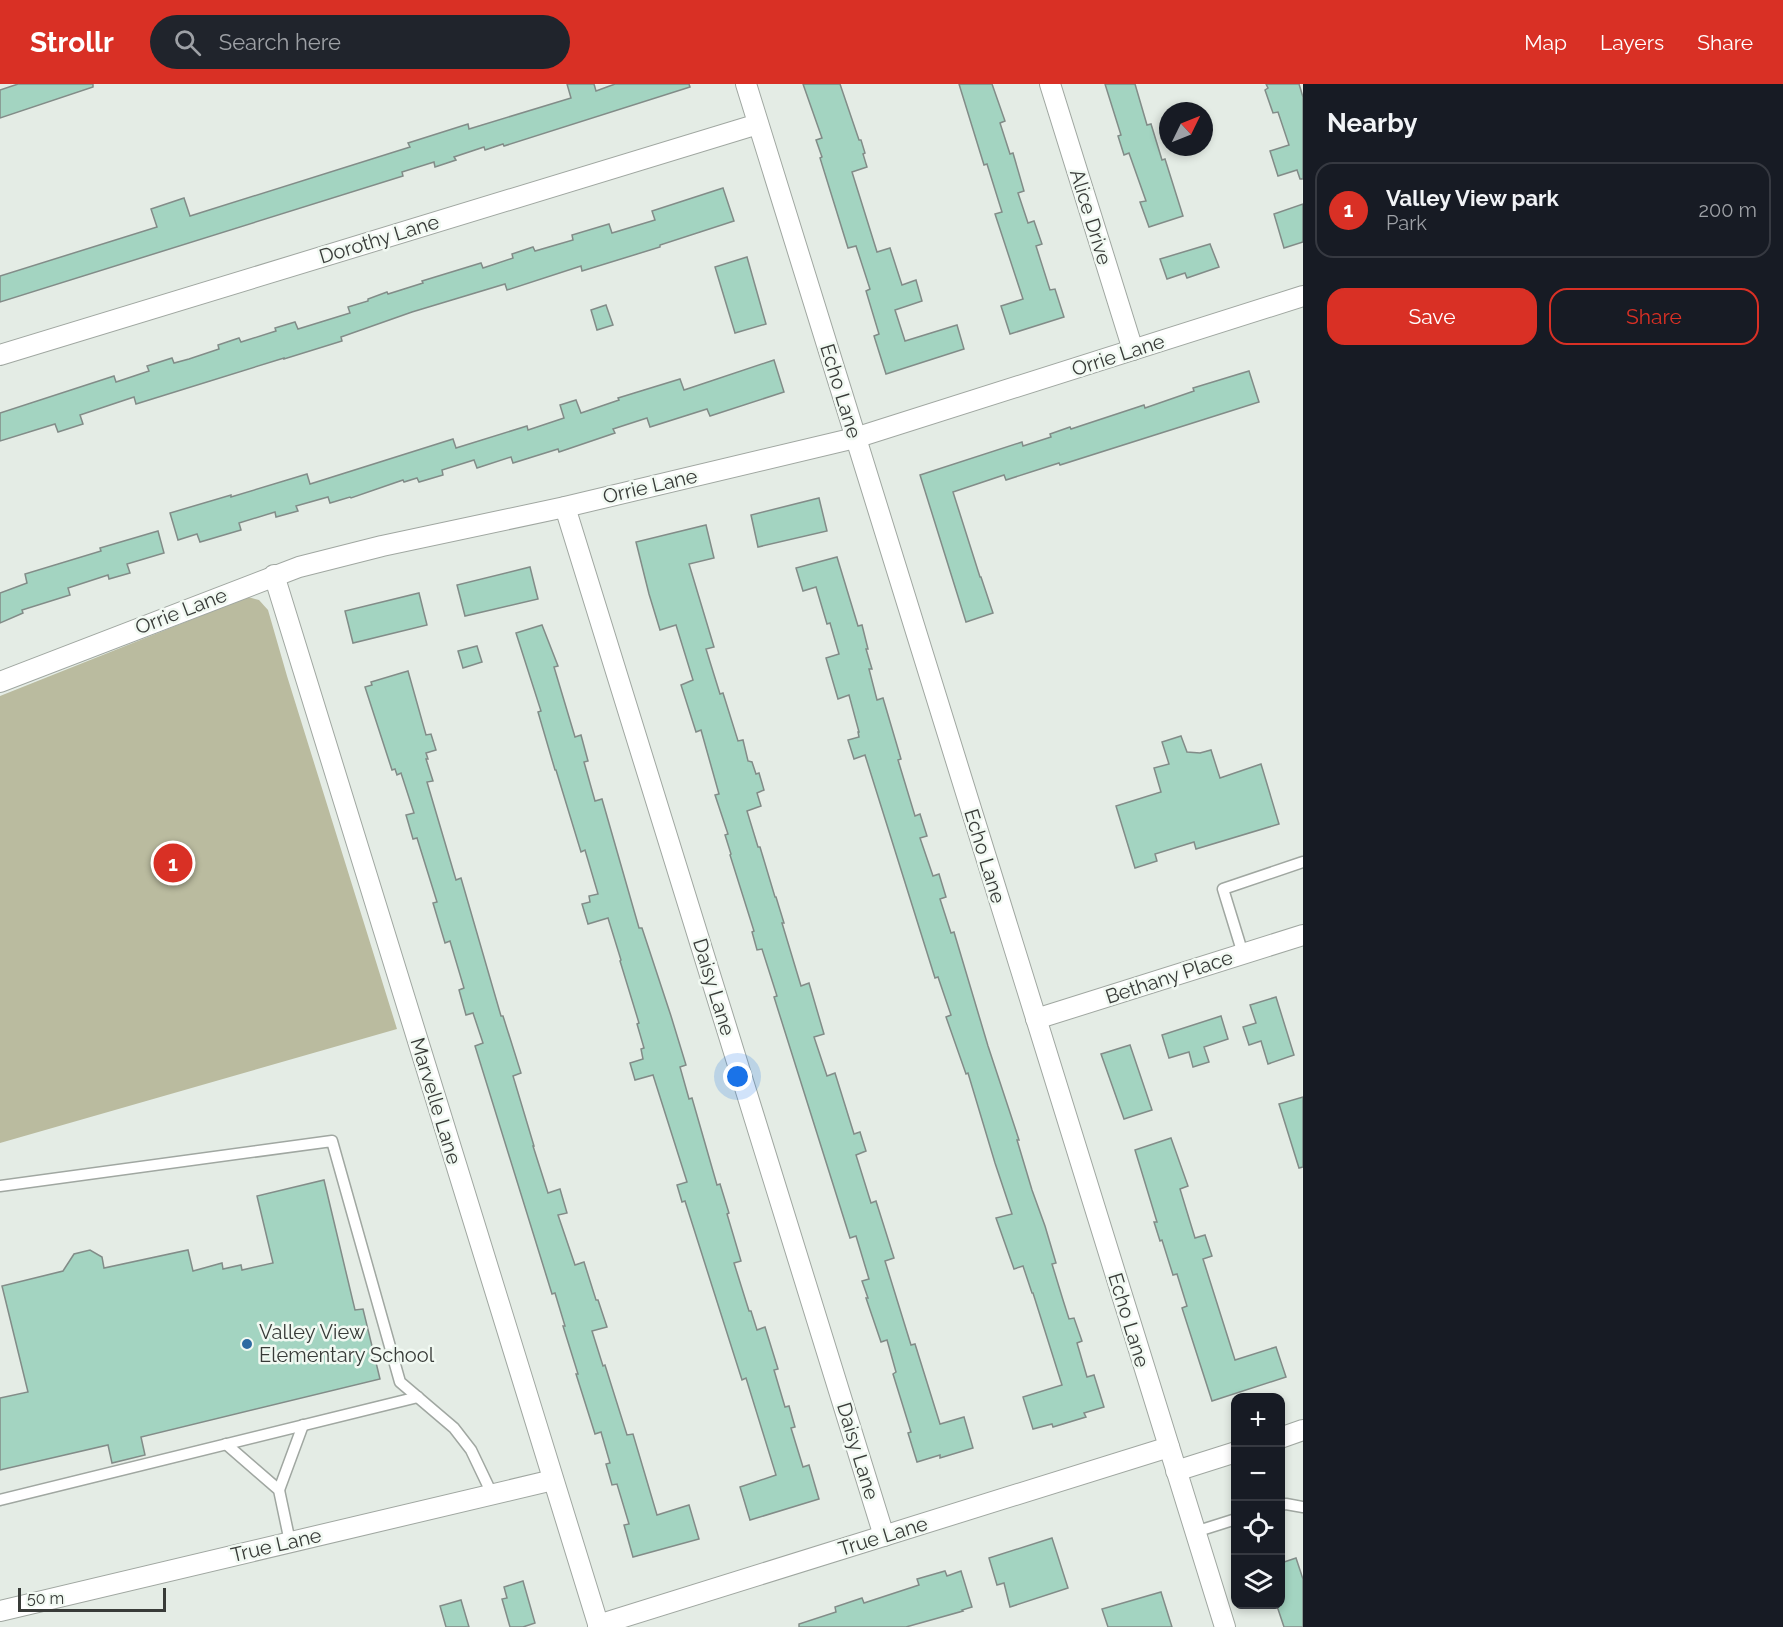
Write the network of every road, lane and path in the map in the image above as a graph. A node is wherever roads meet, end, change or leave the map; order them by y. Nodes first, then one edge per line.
1 (746, 84) edge
2 (1050, 84) edge
3 (758, 123) junction
4 (1303, 296) edge
5 (1132, 350) junction
6 (0, 355) edge
7 (855, 438) junction
8 (565, 507) junction
9 (274, 575) junction
10 (0, 682) edge
11 (1303, 862) edge
12 (1303, 935) edge
13 (1243, 954) junction
14 (1036, 1020) junction
15 (0, 1186) edge
16 (418, 1397) junction
17 (303, 1425) junction
18 (1303, 1430) edge
19 (1285, 1436) edge
20 (226, 1444) junction
21 (1169, 1447) junction
22 (1231, 1454) edge
23 (1176, 1471) junction
24 (553, 1480) junction
25 (279, 1490) junction
26 (492, 1494) junction
27 (0, 1500) edge
28 (1285, 1504) edge
29 (1303, 1507) edge
30 (1231, 1521) edge
31 (1195, 1532) junction
32 (884, 1536) junction
33 (290, 1542) junction
34 (0, 1611) edge
35 (598, 1626) edge
36 (1224, 1627) edge

1 - 3 street, Echo Lane
2 - 5 street, Alice Drive
3 - 6 street, Dorothy Lane
3 - 7 street, Echo Lane
4 - 5 street, Orrie Lane
5 - 7 street, Orrie Lane
7 - 8 street, Orrie Lane
7 - 14 street, Echo Lane
8 - 9 street, Orrie Lane
8 - 32 street, Daisy Lane
9 - 10 street, Orrie Lane
9 - 24 street, Marvelle Lane
11 - 13 lane
12 - 13 street, Bethany Place
13 - 14 street, Bethany Place
14 - 21 street, Echo Lane
15 - 16 lane
16 - 17 lane
16 - 26 lane
17 - 20 lane
17 - 25 lane
18 - 19 street
20 - 25 lane
20 - 27 lane
21 - 23 street, Echo Lane
21 - 32 street, True Lane
22 - 23 street
23 - 31 street, Echo Lane
24 - 26 street, True Lane
24 - 35 street, Marvelle Lane
25 - 33 lane
26 - 33 street, True Lane
28 - 29 lane
30 - 31 lane
31 - 36 street, Echo Lane
32 - 35 street, True Lane
33 - 34 street, True Lane

